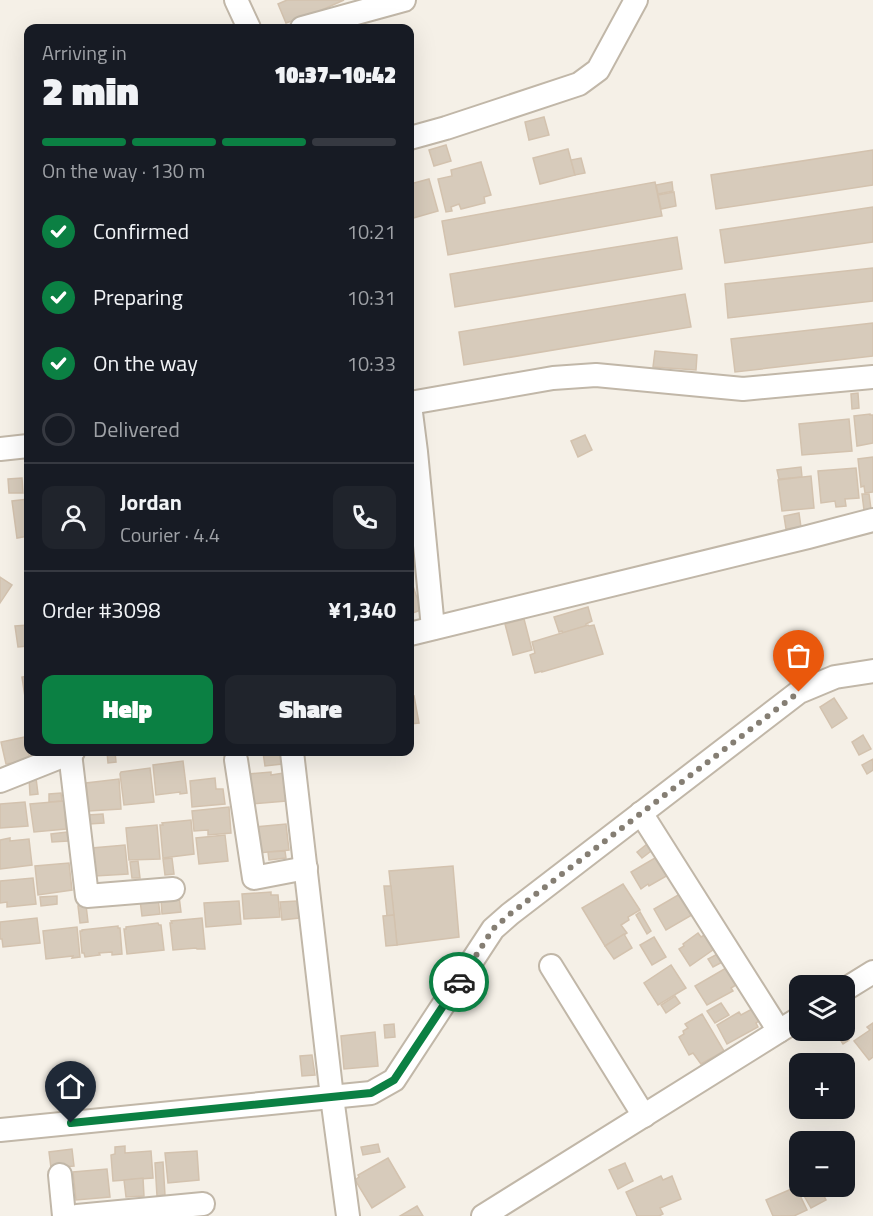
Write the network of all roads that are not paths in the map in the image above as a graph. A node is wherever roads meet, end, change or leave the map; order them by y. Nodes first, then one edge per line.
1 (236, 0) edge
2 (404, 0) edge
3 (636, 0) edge
4 (247, 24) edge
5 (317, 24) edge
6 (414, 137) edge
7 (873, 377) edge
8 (414, 403) edge
9 (414, 436) edge
10 (24, 446) edge
11 (0, 449) edge
12 (873, 520) edge
13 (433, 628) junction
14 (414, 633) edge
15 (873, 671) edge
16 (62, 756) edge
17 (72, 756) edge
18 (292, 756) edge
19 (236, 760) dead end
20 (0, 781) edge
21 (641, 813) junction
22 (306, 868) junction
23 (173, 889) dead end
24 (551, 966) dead end
25 (873, 972) edge
26 (855, 983) edge
27 (789, 1025) edge
28 (779, 1031) junction
29 (332, 1097) junction
30 (644, 1116) junction
31 (0, 1130) edge
32 (60, 1175) dead end
33 (203, 1204) dead end
34 (64, 1216) edge
35 (77, 1216) edge
36 (348, 1216) edge
37 (483, 1216) edge

1 - 4 street
2 - 5 street
3 - 6 street
7 - 8 street
9 - 13 street
10 - 11 street
12 - 13 street
13 - 14 street
15 - 21 street
16 - 20 street
17 - 23 street
18 - 22 street
19 - 22 street
21 - 28 street
21 - 29 street
22 - 29 street
24 - 30 street
25 - 26 street
27 - 28 street
28 - 30 street
29 - 31 street
29 - 36 street
30 - 37 street
32 - 34 street
33 - 35 street

